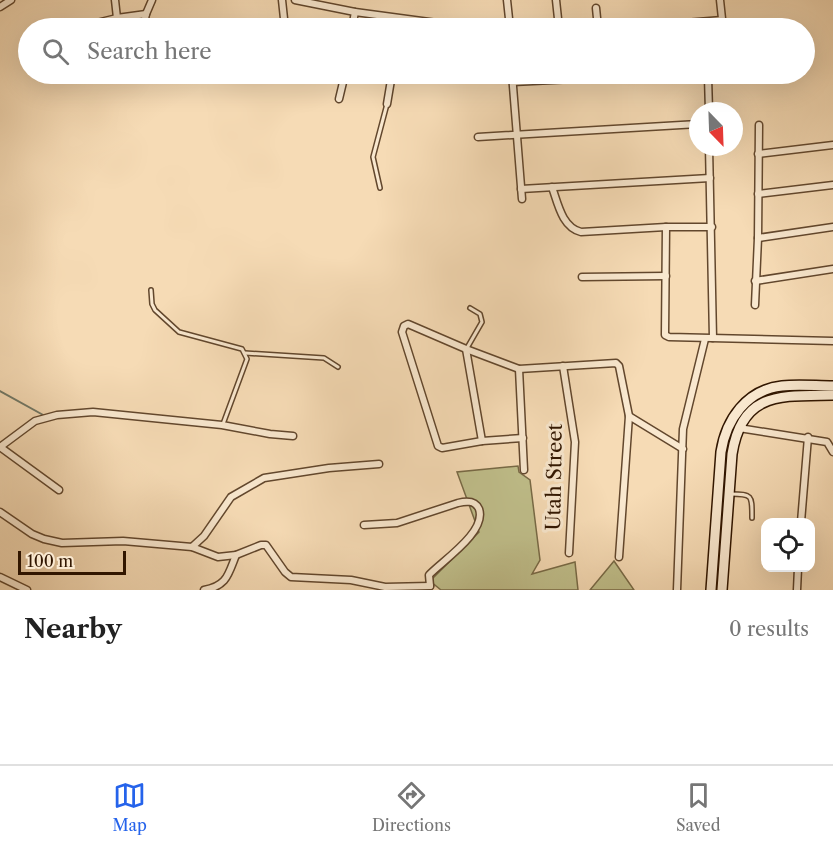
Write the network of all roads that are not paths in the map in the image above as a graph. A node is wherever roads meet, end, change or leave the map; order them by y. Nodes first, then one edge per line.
1 (11, 0) edge
2 (115, 0) edge
3 (152, 0) edge
4 (282, 0) edge
5 (295, 0) edge
6 (507, 0) edge
7 (556, 0) edge
8 (720, 0) edge
9 (0, 7) edge
10 (596, 8) dead end
11 (355, 12) junction
12 (146, 14) junction
13 (117, 18) joint
14 (145, 18) edge
15 (284, 18) edge
16 (354, 18) edge
17 (394, 18) edge
18 (509, 18) edge
19 (558, 18) edge
20 (597, 18) edge
21 (722, 18) edge
22 (343, 84) edge
23 (390, 84) edge
24 (513, 84) edge
25 (708, 84) edge
26 (339, 99) dead end
27 (709, 102) edge
28 (387, 104) joint
29 (689, 125) edge
30 (759, 125) dead end
31 (517, 136) junction
32 (478, 137) dead end
33 (833, 145) edge
34 (758, 154) junction
35 (709, 156) edge
36 (710, 178) junction
37 (833, 185) edge
38 (552, 187) junction
39 (380, 188) dead end
40 (521, 189) junction
41 (758, 194) junction
42 (522, 199) dead end
43 (666, 226) junction
44 (712, 227) junction
45 (833, 227) edge
46 (758, 238) junction
47 (833, 269) edge
48 (666, 276) junction
49 (582, 277) dead end
50 (755, 281) junction
51 (151, 290) dead end
52 (755, 305) dead end
53 (470, 308) dead end
54 (709, 339) junction
55 (833, 341) edge
56 (466, 349) junction
57 (245, 353) junction
58 (564, 366) junction
59 (338, 367) dead end
60 (519, 369) junction
61 (833, 386) edge
62 (833, 395) edge
63 (628, 416) junction
64 (222, 425) junction
65 (739, 428) junction
66 (293, 436) dead end
67 (808, 437) junction
68 (523, 438) junction
69 (482, 441) junction
70 (0, 447) edge
71 (683, 449) junction
72 (833, 452) edge
73 (379, 464) dead end
74 (524, 470) dead end
75 (59, 490) dead end
76 (729, 494) junction
77 (0, 512) edge
78 (752, 518) dead end
79 (801, 518) edge
80 (364, 525) dead end
81 (721, 535) junction
82 (192, 547) junction
83 (569, 554) dead end
84 (236, 555) junction
85 (619, 557) dead end
86 (798, 572) edge
87 (0, 577) edge
88 (430, 586) junction
89 (27, 590) edge
90 (204, 590) edge
91 (437, 590) edge
92 (676, 590) edge
93 (711, 590) edge
94 (722, 590) edge
95 (797, 590) edge

1 - 9 street
2 - 13 street
3 - 12 street
4 - 15 street
5 - 11 street
6 - 18 street
7 - 19 street
8 - 21 street
10 - 20 street
11 - 16 street
11 - 17 street
12 - 13 street
12 - 14 street
22 - 26 street
23 - 28 street
24 - 31 street
25 - 27 street
28 - 39 lane
29 - 31 street
30 - 34 street
31 - 32 street
31 - 40 street
33 - 34 street
34 - 41 street
35 - 36 street
36 - 38 street
36 - 44 street
37 - 41 street
38 - 40 street
38 - 43 street
40 - 42 street
41 - 46 street
43 - 44 street
43 - 48 street
44 - 54 street
45 - 46 street
46 - 50 street
47 - 50 street
48 - 49 street
48 - 54 street
50 - 52 street
51 - 57 lane
53 - 56 lane
54 - 55 street
54 - 71 street
56 - 60 street
56 - 69 street
56 - 69 street
57 - 59 lane
57 - 64 lane
58 - 60 street
58 - 63 street
58 - 83 street, Utah Street
60 - 68 street
61 - 81 main road
62 - 65 main road
63 - 71 street
63 - 85 street
64 - 66 street
64 - 70 street
65 - 67 street
65 - 76 main road
67 - 72 street
67 - 79 street
68 - 69 street
68 - 74 street
70 - 75 street
71 - 92 street
73 - 82 street
76 - 78 lane
76 - 81 main road
77 - 82 street
80 - 88 street
81 - 93 main road
81 - 94 main road
82 - 84 street
84 - 88 street
84 - 90 street
86 - 95 street
87 - 89 street
88 - 91 street

